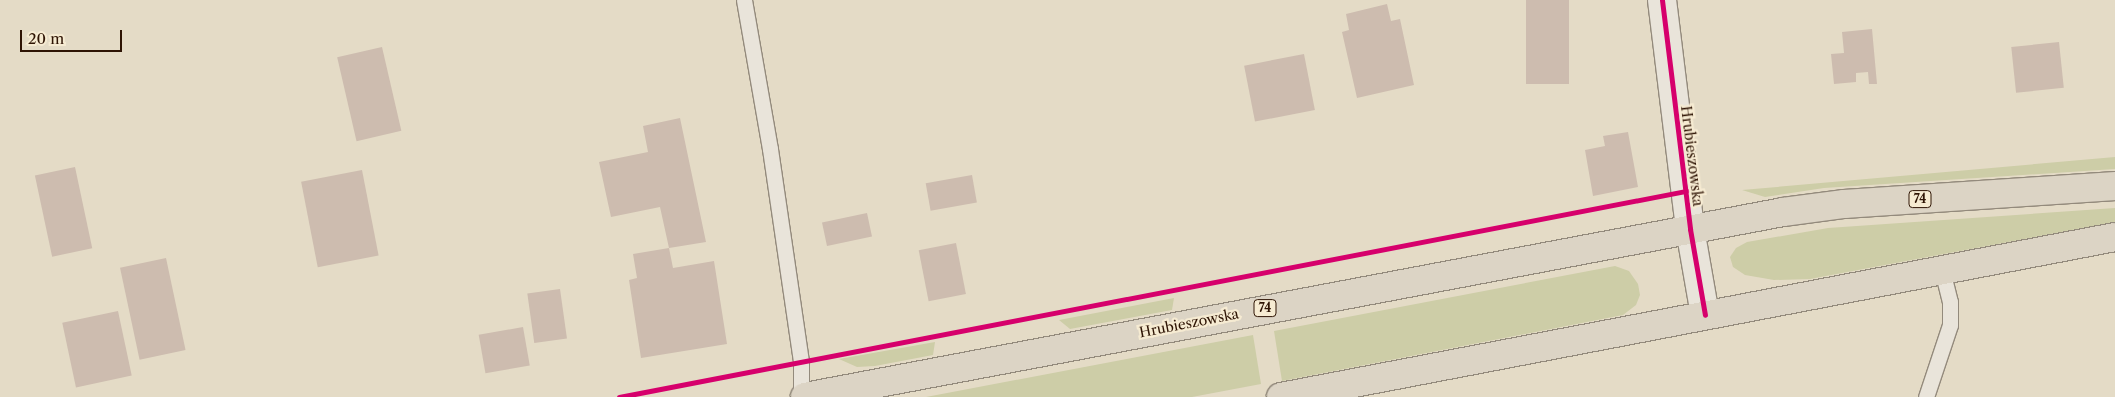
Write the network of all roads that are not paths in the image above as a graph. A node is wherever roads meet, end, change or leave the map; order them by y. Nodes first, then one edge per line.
1 (744, 0) edge
2 (1662, 0) edge
3 (2115, 186) edge
4 (1690, 229) junction
5 (2115, 237) edge
6 (1942, 269) junction
7 (1705, 315) junction
8 (803, 397) edge
9 (1281, 397) edge
10 (1926, 397) edge

1 - 8 lane
2 - 4 street, Hrubieszowska
3 - 4 main road, Hrubieszowska / 74
4 - 7 street, Hrubieszowska
4 - 8 main road, Hrubieszowska / 74
5 - 6 main road
6 - 7 main road
6 - 10 lane
7 - 9 main road

